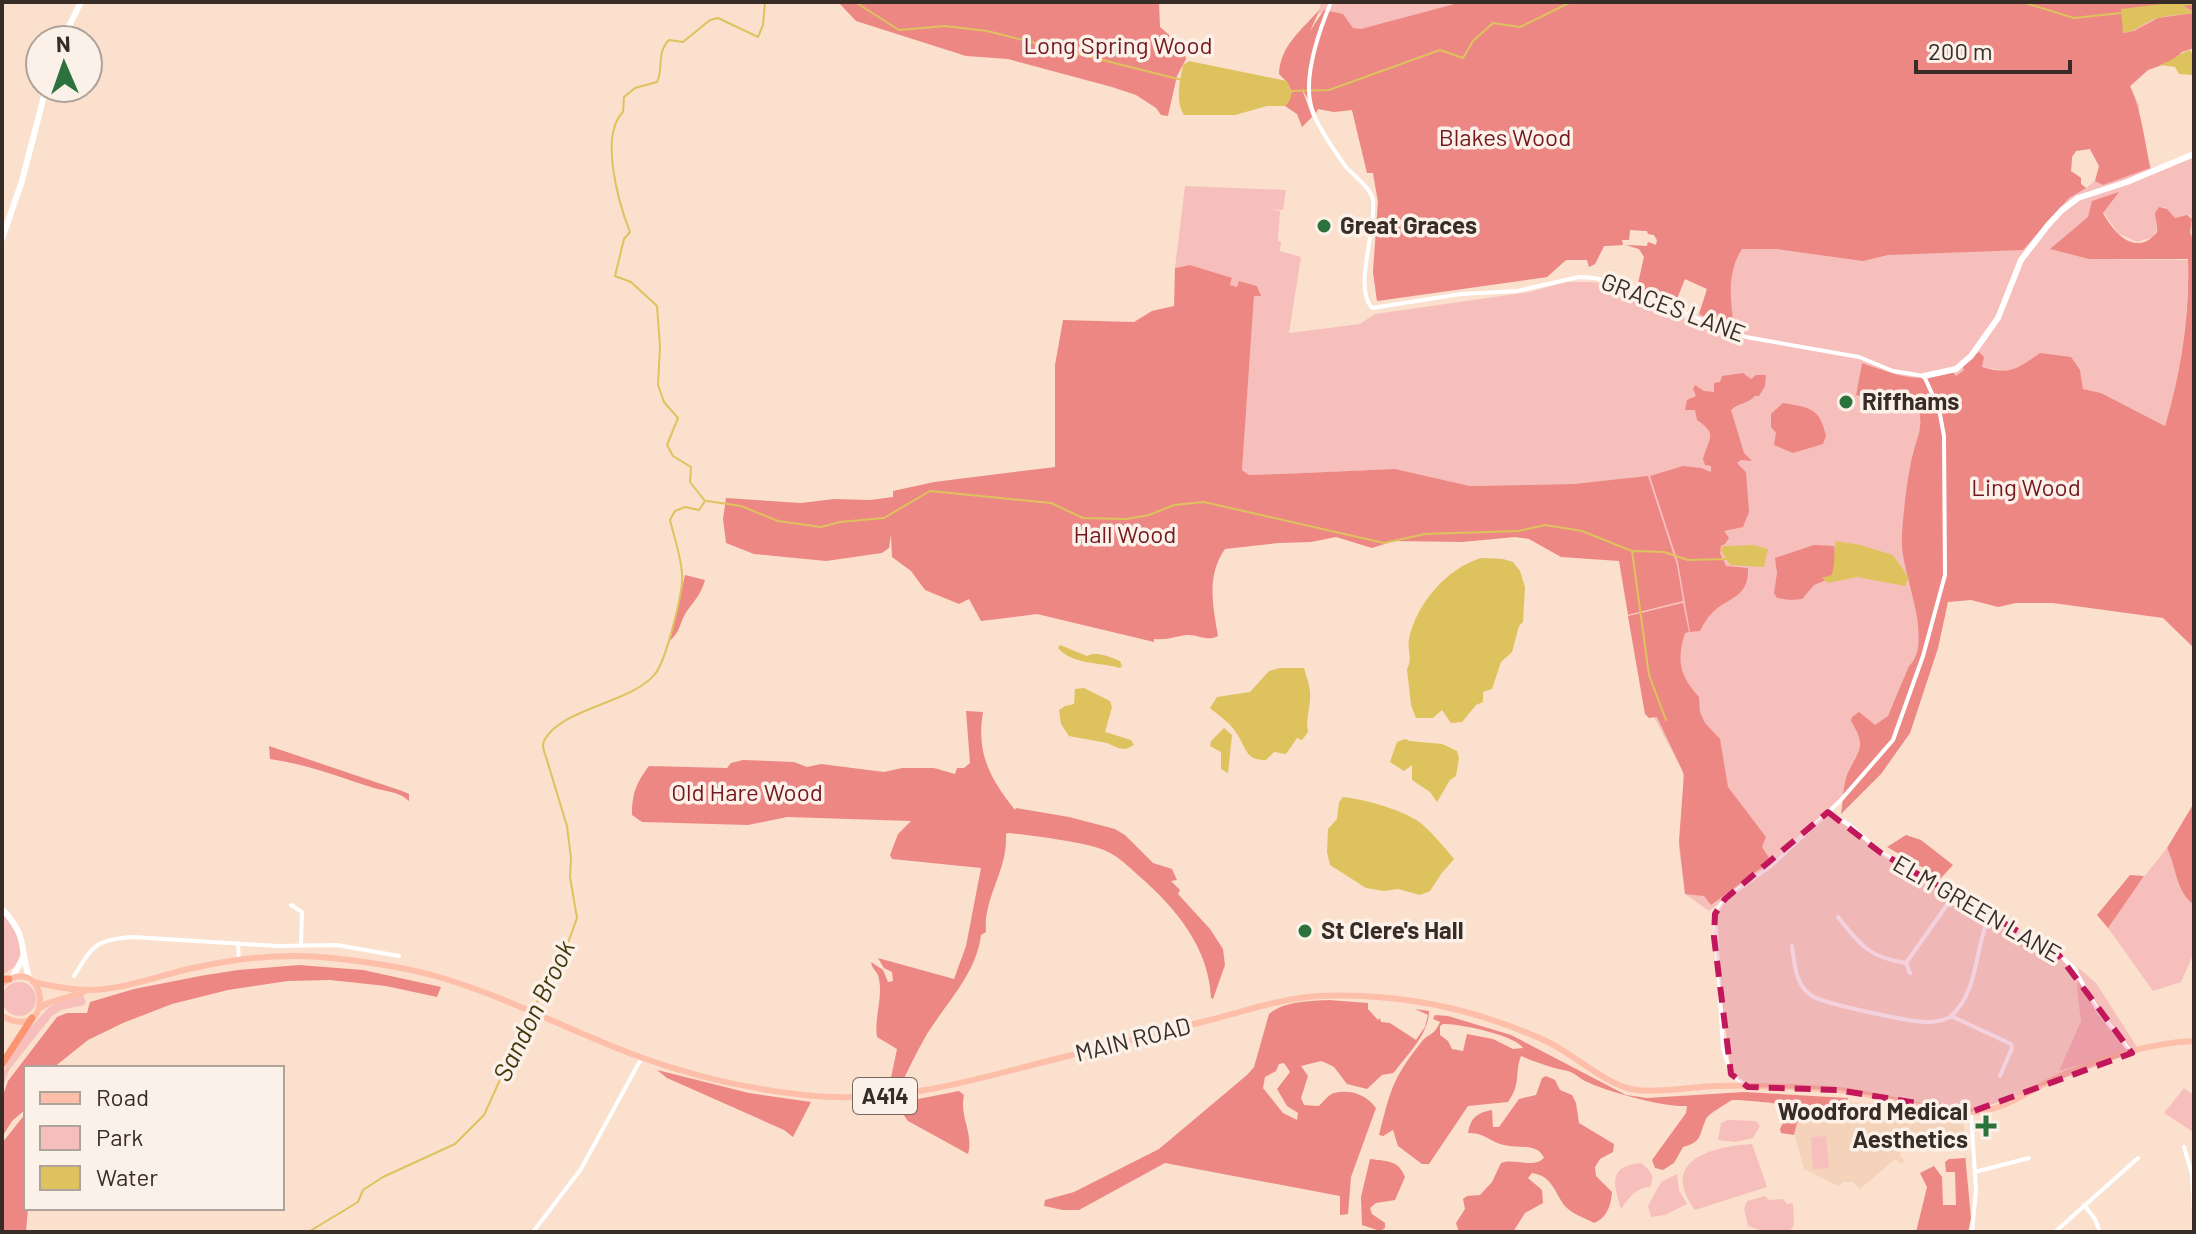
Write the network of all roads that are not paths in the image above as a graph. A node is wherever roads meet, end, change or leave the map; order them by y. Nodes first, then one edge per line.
1 (81, 2) edge
2 (1331, 2) edge
3 (70, 24) edge
4 (42, 104) edge
5 (2194, 154) edge
6 (2, 239) edge
7 (1924, 376) junction
8 (1840, 801) junction
9 (1828, 812) junction
10 (1836, 818) junction
11 (1954, 895) junction
12 (291, 905) dead end
13 (2, 909) edge
14 (1838, 917) dead end
15 (1988, 919) junction
16 (238, 943) junction
17 (301, 946) junction
18 (1792, 946) dead end
19 (24, 955) junction
20 (399, 956) dead end
21 (239, 961) junction
22 (1906, 963) junction
23 (1910, 973) dead end
24 (74, 976) dead end
25 (6, 980) edge
26 (31, 981) junction
27 (87, 990) junction
28 (39, 1009) junction
29 (3, 1015) edge
30 (1951, 1016) junction
31 (32, 1018) junction
32 (2194, 1041) edge
33 (2132, 1053) junction
34 (642, 1058) junction
35 (2, 1064) edge
36 (1731, 1074) junction
37 (2000, 1076) dead end
38 (1724, 1086) junction
39 (1748, 1087) junction
40 (1971, 1112) junction
41 (2184, 1147) dead end
42 (2029, 1158) dead end
43 (2138, 1158) dead end
44 (1975, 1172) junction
45 (2084, 1205) junction
46 (2194, 1212) edge
47 (2056, 1231) edge
48 (533, 1232) edge
49 (1972, 1232) edge
50 (2100, 1232) edge

1 - 3 street
2 - 7 street, GRACES LANE
4 - 6 street
5 - 7 street
7 - 8 street
8 - 9 street
8 - 10 street
9 - 10 street, ELM GREEN LANE
9 - 36 street
10 - 11 street, ELM GREEN LANE
11 - 15 street, ELM GREEN LANE
11 - 22 street
12 - 17 street
13 - 19 street
14 - 22 street
15 - 30 street
15 - 33 street, ELM GREEN LANE
16 - 17 street
16 - 21 street
16 - 24 street
17 - 20 street
18 - 30 street
19 - 25 street
19 - 26 street
21 - 27 main road, A414
21 - 34 main road, MAIN ROAD / A414
22 - 23 street
25 - 26 main road
26 - 27 main road, A414
26 - 28 main road
27 - 28 main road, A414
28 - 31 main road
29 - 31 main road
30 - 37 street
31 - 35 highway
32 - 33 main road, A414
33 - 40 main road, A414
34 - 38 main road, MAIN ROAD / A414
34 - 48 street
36 - 38 street
36 - 39 street
38 - 39 main road, A414
39 - 40 main road, A414
40 - 44 street
41 - 46 street
42 - 44 street
43 - 45 street
44 - 49 street
45 - 47 street
45 - 50 street

